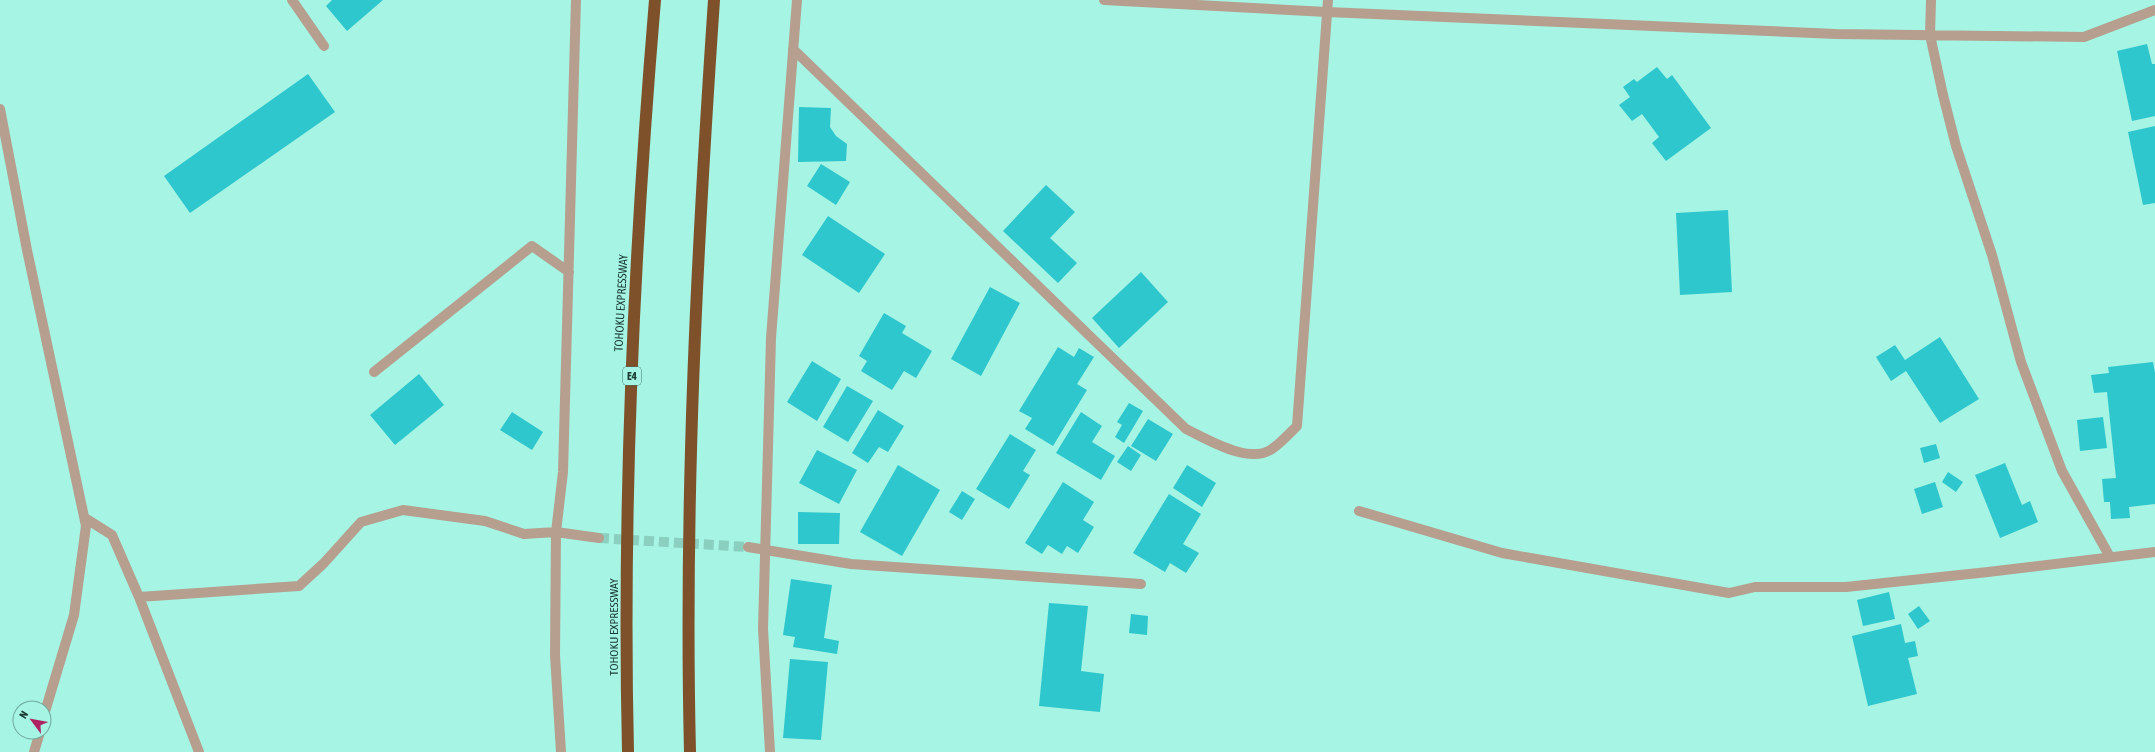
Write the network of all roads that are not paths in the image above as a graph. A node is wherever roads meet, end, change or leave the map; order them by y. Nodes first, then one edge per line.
1 (292, 0) edge
2 (576, 0) edge
3 (655, 0) edge
4 (714, 0) edge
5 (797, 0) edge
6 (1104, 0) edge
7 (1328, 0) edge
8 (1932, 0) edge
9 (2155, 10) edge
10 (1327, 12) junction
11 (1930, 35) junction
12 (324, 46) dead end
13 (793, 49) junction
14 (0, 109) edge
15 (569, 272) junction
16 (374, 372) dead end
17 (1359, 511) dead end
18 (85, 518) junction
19 (556, 532) junction
20 (599, 538) tunnel mouth
21 (748, 547) tunnel mouth
22 (765, 549) junction
23 (2155, 552) edge
24 (2110, 557) junction
25 (1141, 584) dead end
26 (139, 597) junction
27 (49, 700) edge
28 (38, 740) edge
29 (34, 752) edge
30 (199, 752) edge
31 (561, 752) edge
32 (628, 752) edge
33 (690, 752) edge
34 (770, 752) edge

1 - 12 street
2 - 15 street
3 - 32 highway, TOHOKU EXPRESSWAY / E4
4 - 33 highway
5 - 13 street
6 - 10 street
7 - 10 street
8 - 11 street
9 - 11 street
10 - 11 street
10 - 13 street
11 - 24 street
13 - 22 street
14 - 18 street
15 - 16 street
15 - 19 street
17 - 24 street
18 - 26 street
18 - 27 street
19 - 20 street
19 - 26 street
19 - 31 street
21 - 22 street
22 - 25 street
22 - 34 street
23 - 24 street
26 - 30 street
28 - 29 street

